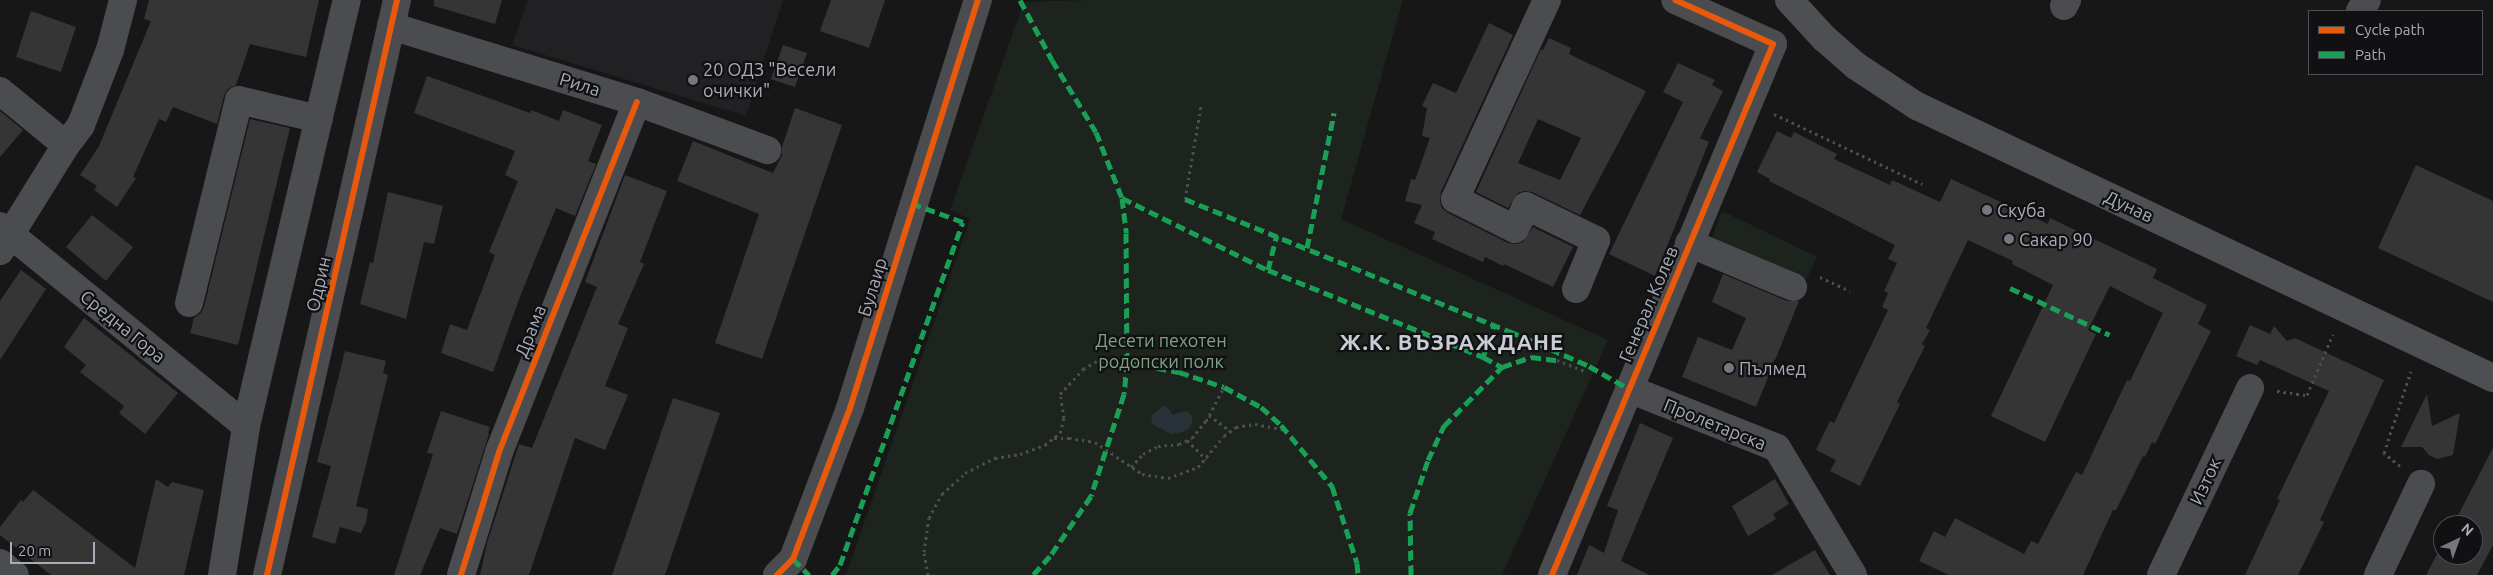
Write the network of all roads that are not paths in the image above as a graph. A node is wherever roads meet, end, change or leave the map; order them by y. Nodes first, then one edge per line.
1 (123, 0) edge
2 (347, 0) edge
3 (978, 0) edge
4 (1547, 0) edge
5 (1675, 0) edge
6 (1789, 0) edge
7 (394, 13) edge
8 (0, 91) edge
9 (637, 102) junction
10 (319, 119) junction
11 (66, 145) junction
12 (767, 150) dead end
13 (3, 237) edge
14 (1689, 243) junction
15 (1803, 281) road end
16 (1576, 289) dead end
17 (189, 302) dead end
18 (2493, 378) edge
19 (1629, 388) junction
20 (2250, 388) road end
21 (246, 426) junction
22 (2421, 484) road end
23 (0, 564) edge
24 (15, 575) edge
25 (222, 575) edge
26 (267, 575) edge
27 (461, 575) edge
28 (777, 575) edge
29 (1552, 575) edge
30 (1853, 575) edge
31 (2161, 575) edge
32 (2378, 575) edge

1 - 11 street
2 - 10 street, Одрин
3 - 28 street, Булаир
4 - 16 street
5 - 14 street, Генерал Колев
6 - 18 main road, Дунав
7 - 9 street, Рила
7 - 26 street, Одрин
8 - 11 street
9 - 12 street, Рила
9 - 27 street, Драма
10 - 17 street
10 - 21 street, Одрин
11 - 13 street
13 - 21 street, Средна Гора
14 - 15 street
14 - 19 street, Генерал Колев
19 - 29 street, Генерал Колев
19 - 30 street, Пролетарска
20 - 31 street, Изток
21 - 25 street, Одрин
22 - 32 street
23 - 24 street

